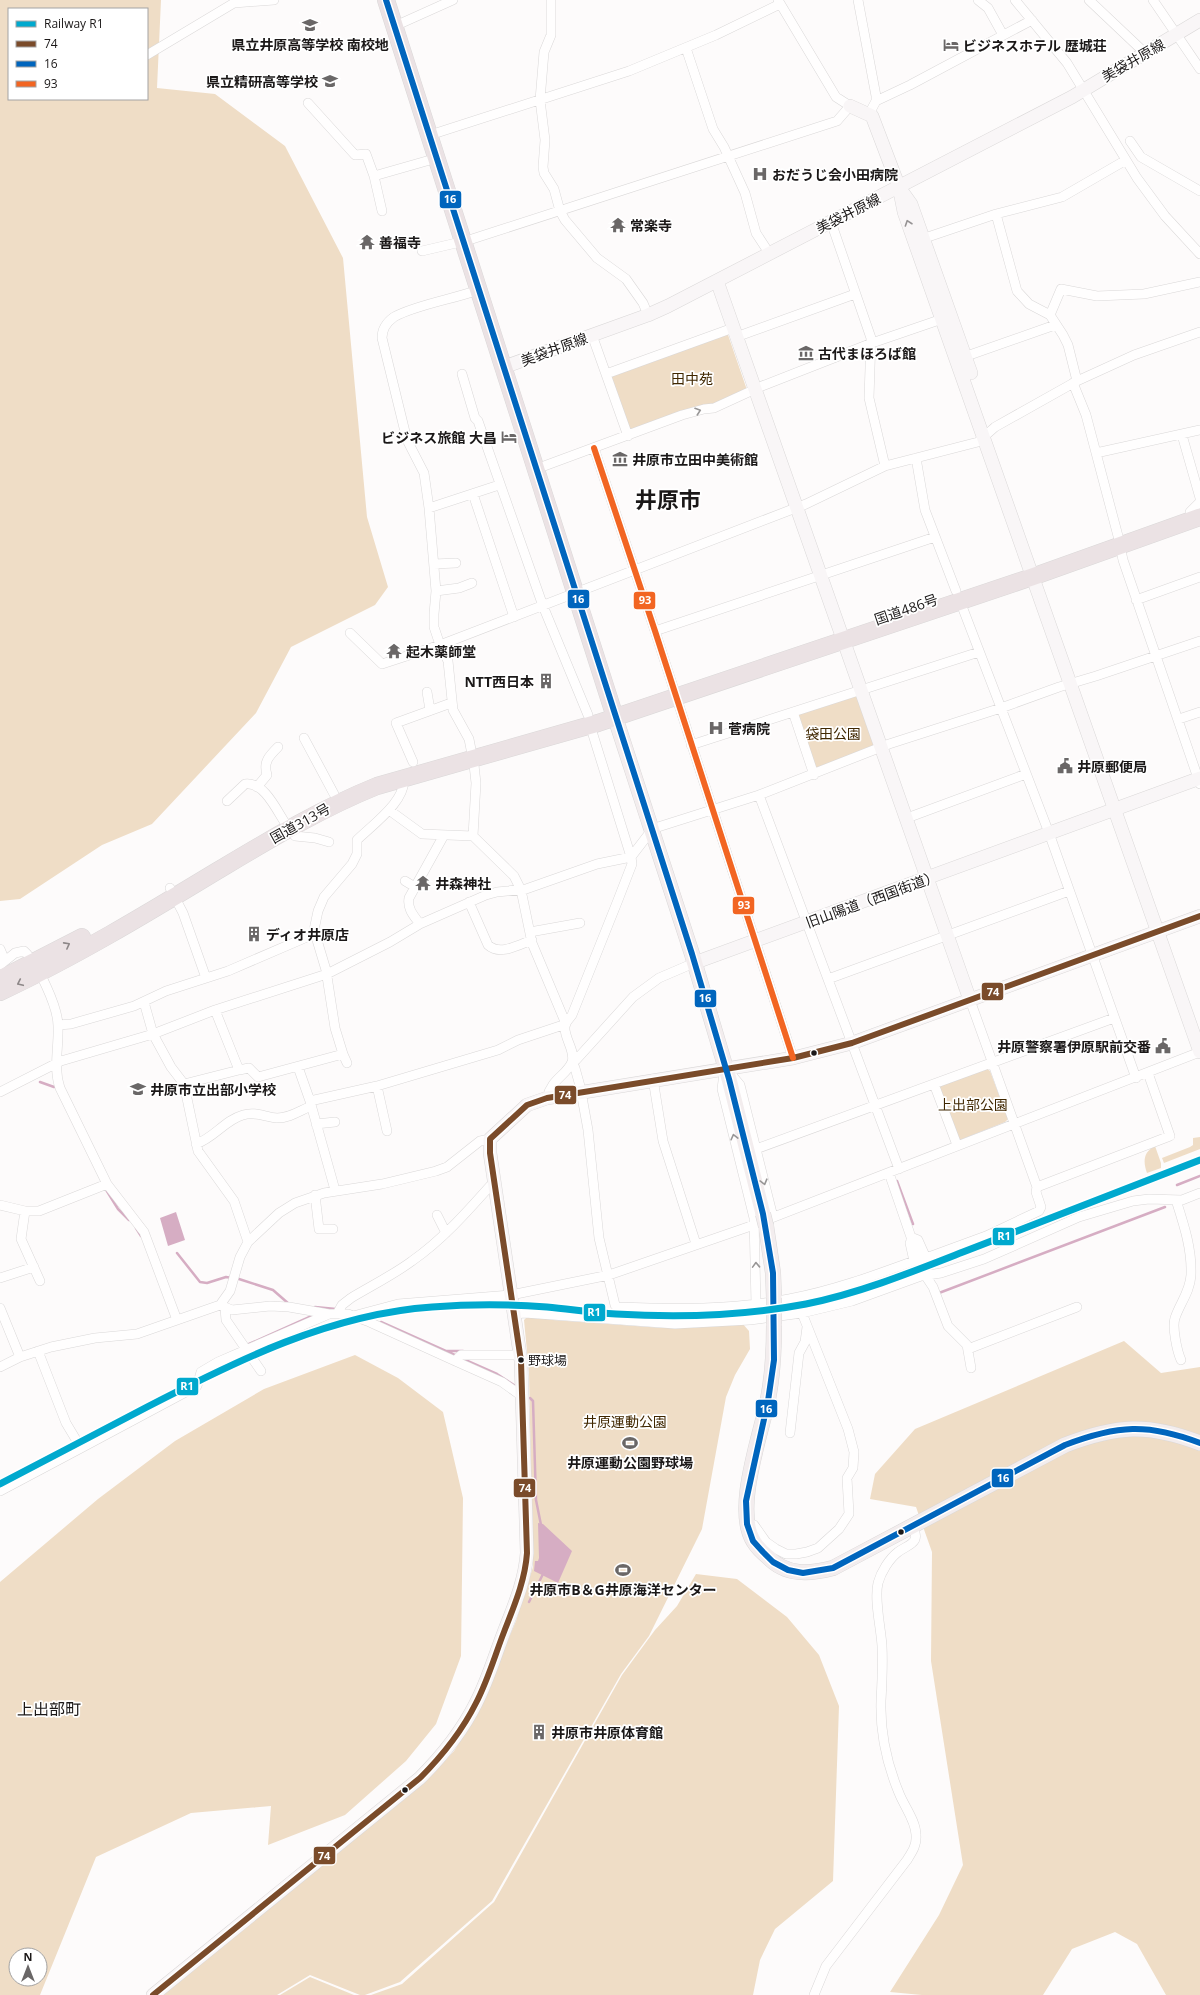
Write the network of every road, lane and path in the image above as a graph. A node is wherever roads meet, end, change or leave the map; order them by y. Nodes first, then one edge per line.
1 (274, 0) edge
2 (386, 0) edge
3 (453, 0) edge
4 (551, 0) edge
5 (858, 0) edge
6 (978, 0) edge
7 (1015, 0) edge
8 (1089, 0) edge
9 (1153, 0) edge
10 (779, 2) edge
11 (1032, 20) junction
12 (1200, 20) edge
13 (395, 26) junction
14 (1178, 33) junction
15 (1003, 35) junction
16 (686, 48) junction
17 (1145, 53) junction
18 (148, 54) edge
19 (1200, 69) edge
20 (1083, 90) junction
21 (540, 100) junction
22 (876, 101) junction
23 (308, 103) dead end
24 (850, 106) junction
25 (869, 114) junction
26 (430, 135) junction
27 (1130, 141) dead end
28 (728, 156) junction
29 (437, 158) junction
30 (1126, 160) junction
31 (374, 176) junction
32 (899, 187) junction
33 (1200, 191) edge
34 (382, 211) dead end
35 (560, 211) junction
36 (996, 214) junction
37 (831, 222) junction
38 (919, 240) junction
39 (463, 241) junction
40 (422, 251) dead end
41 (769, 253) junction
42 (1200, 254) edge
43 (718, 281) junction
44 (1200, 282) edge
45 (478, 290) junction
46 (855, 294) junction
47 (648, 315) junction
48 (1050, 315) junction
49 (942, 319) junction
50 (1055, 325) junction
51 (735, 332) junction
52 (1200, 332) edge
53 (592, 336) junction
54 (872, 343) junction
55 (960, 358) junction
56 (504, 367) junction
57 (462, 374) dead end
58 (606, 374) junction
59 (1075, 382) junction
60 (755, 390) junction
61 (1200, 430) edge
62 (987, 434) junction
63 (1182, 435) junction
64 (628, 436) junction
65 (594, 448) junction
66 (1096, 453) junction
67 (916, 458) junction
68 (885, 466) junction
69 (536, 469) junction
70 (499, 485) junction
71 (473, 494) junction
72 (1200, 498) edge
73 (429, 508) junction
74 (796, 508) junction
75 (1197, 513) edge
76 (935, 537) junction
77 (1119, 541) junction
78 (456, 563) dead end
79 (434, 564) junction
80 (634, 570) junction
81 (1035, 571) junction
82 (820, 576) junction
83 (1200, 577) edge
84 (472, 583) dead end
85 (436, 591) junction
86 (576, 593) junction
87 (958, 596) junction
88 (1136, 600) junction
89 (543, 606) junction
90 (514, 617) junction
91 (655, 631) junction
92 (350, 633) dead end
93 (842, 636) junction
94 (1200, 641) edge
95 (440, 645) junction
96 (979, 652) junction
97 (1156, 656) junction
98 (1074, 683) junction
99 (862, 690) junction
100 (428, 692) dead end
101 (674, 692) junction
102 (451, 703) junction
103 (1002, 708) junction
104 (430, 710) junction
105 (613, 712) junction
106 (792, 712) junction
107 (1200, 712) edge
108 (1179, 719) junction
109 (589, 720) junction
110 (304, 738) dead end
111 (691, 745) junction
112 (278, 747) dead end
113 (882, 747) junction
114 (472, 753) junction
115 (413, 762) junction
116 (1026, 774) junction
117 (814, 775) junction
118 (403, 777) junction
119 (1199, 780) edge
120 (257, 786) junction
121 (334, 794) junction
122 (759, 795) junction
123 (227, 801) dead end
124 (1118, 808) junction
125 (389, 810) junction
126 (712, 810) junction
127 (907, 818) junction
128 (287, 824) junction
129 (651, 831) junction
130 (1049, 833) junction
131 (444, 835) junction
132 (473, 836) junction
133 (330, 842) dead end
134 (631, 856) junction
135 (928, 878) junction
136 (405, 881) dead end
137 (415, 887) junction
138 (521, 890) junction
139 (1069, 891) junction
140 (173, 892) junction
141 (470, 902) junction
142 (1200, 916) edge
143 (807, 922) junction
144 (580, 923) dead end
145 (420, 924) junction
146 (1161, 931) junction
147 (314, 934) junction
148 (948, 935) junction
149 (531, 936) junction
150 (756, 942) junction
151 (0, 949) edge
152 (1092, 955) junction
153 (2, 963) edge
154 (694, 963) junction
155 (36, 968) junction
156 (327, 974) junction
157 (206, 978) junction
158 (0, 979) edge
159 (828, 979) junction
160 (0, 992) edge
161 (970, 1000) junction
162 (144, 1002) junction
163 (215, 1010) junction
164 (1114, 1018) junction
165 (566, 1024) junction
166 (58, 1025) junction
167 (1200, 1030) edge
168 (153, 1034) junction
169 (852, 1043) junction
170 (1200, 1052) edge
171 (343, 1054) junction
172 (792, 1058) junction
173 (572, 1062) junction
174 (992, 1062) junction
175 (57, 1063) junction
176 (347, 1063) dead end
177 (298, 1067) junction
178 (725, 1068) junction
179 (239, 1070) junction
180 (1148, 1073) junction
181 (1136, 1078) junction
182 (653, 1079) junction
183 (184, 1084) junction
184 (934, 1084) junction
185 (377, 1086) junction
186 (0, 1092) edge
187 (581, 1092) junction
188 (547, 1098) junction
189 (311, 1103) junction
190 (876, 1105) junction
191 (335, 1122) dead end
192 (1014, 1123) junction
193 (316, 1124) junction
194 (387, 1131) dead end
195 (490, 1139) junction
196 (196, 1144) junction
197 (957, 1145) junction
198 (756, 1149) junction
199 (899, 1169) junction
200 (889, 1173) junction
201 (107, 1184) junction
202 (494, 1184) junction
203 (1037, 1187) junction
204 (335, 1190) junction
205 (1200, 1193) edge
206 (315, 1195) junction
207 (1176, 1200) junction
208 (0, 1205) edge
209 (25, 1211) junction
210 (437, 1215) dead end
211 (764, 1220) junction
212 (333, 1229) dead end
213 (446, 1233) junction
214 (913, 1238) junction
215 (248, 1242) junction
216 (696, 1244) junction
217 (34, 1267) junction
218 (609, 1275) junction
219 (925, 1275) junction
220 (0, 1278) edge
221 (40, 1281) dead end
222 (511, 1294) junction
223 (756, 1304) junction
224 (222, 1306) junction
225 (1076, 1307) dead end
226 (0, 1308) edge
227 (337, 1312) junction
228 (802, 1313) junction
229 (515, 1314) junction
230 (353, 1316) junction
231 (177, 1320) junction
232 (807, 1327) junction
233 (246, 1349) junction
234 (968, 1349) junction
235 (38, 1351) junction
236 (520, 1355) junction
237 (20, 1357) junction
238 (458, 1358) junction
239 (1181, 1360) dead end
240 (0, 1367) edge
241 (971, 1368) dead end
242 (261, 1371) dead end
243 (523, 1397) junction
244 (790, 1433) dead end
245 (1200, 1443) edge
246 (81, 1448) junction
247 (0, 1491) edge
248 (747, 1524) junction
249 (912, 1526) junction
250 (153, 1995) edge
251 (814, 1995) edge

1 - 18 street
2 - 13 highway
3 - 13 street
4 - 21 street
5 - 22 street
6 - 15 street
7 - 11 street
8 - 17 street
9 - 14 street
10 - 16 street
10 - 24 street
11 - 15 street
11 - 20 street
12 - 14 street, 美袋井原線
13 - 26 highway
14 - 17 street, 美袋井原線
14 - 19 street
15 - 22 street
16 - 21 street
16 - 28 street
17 - 20 street, 美袋井原線
20 - 30 street
20 - 32 street, 美袋井原線
21 - 26 street
21 - 35 street
22 - 25 street
23 - 31 street
24 - 25 street
24 - 28 street
25 - 32 street
26 - 29 highway
27 - 33 street
28 - 35 street
28 - 41 street
29 - 31 street
29 - 39 highway
30 - 36 street
30 - 42 street
31 - 34 street
32 - 37 street, 美袋井原線
32 - 38 street
35 - 39 street
35 - 47 street
36 - 38 street
36 - 48 street
37 - 41 street, 美袋井原線
37 - 46 street
38 - 49 street
38 - 55 street
39 - 40 street
39 - 45 highway
41 - 43 street, 美袋井原線
43 - 47 street, 美袋井原線
43 - 51 street
44 - 48 street
45 - 56 highway
45 - 73 street
46 - 51 street
46 - 54 street
47 - 53 street, 美袋井原線
48 - 50 street
49 - 54 street
49 - 55 street
50 - 55 street
50 - 59 street
51 - 58 street
51 - 60 street
52 - 59 street
53 - 56 street, 美袋井原線
53 - 58 street
54 - 60 street
54 - 68 street
55 - 62 street
56 - 69 highway
57 - 70 street
58 - 64 street
59 - 62 street
59 - 66 street
64 -> 60 street
60 - 74 street
61 - 63 street
62 - 67 street
62 - 81 street
63 - 66 street
63 - 72 street
64 - 65 street
65 - 69 street
65 - 80 street
66 - 77 street
67 - 68 street
67 - 76 street
68 - 74 street
69 - 86 highway
70 - 71 street
70 - 89 street
71 - 73 street
71 - 90 street
73 - 79 street
74 - 80 street
74 - 82 street
75 - 77 highway, 国道486号
76 - 82 street
76 - 87 street
77 - 81 highway, 国道486号
77 - 88 street
78 - 79 street
79 - 85 street
80 - 86 street
80 - 91 street
81 - 87 highway, 国道486号
81 - 98 street
82 - 91 street
82 - 93 street
83 - 88 street
84 - 85 street
85 - 95 street
86 - 89 street
86 - 105 highway
87 - 93 highway, 国道486号
87 - 96 street
88 - 97 street
89 - 90 street
89 - 109 street
90 - 95 street
91 - 101 street
92 - 95 street
93 - 99 street
93 - 101 highway, 国道486号
94 - 97 street
95 - 102 street
96 - 99 street
96 - 103 street
97 - 98 street
97 - 108 street
98 - 103 street
98 - 124 street
99 - 106 street
99 - 113 street
100 - 104 street
101 - 105 highway, 国道486号
101 - 111 street
102 - 104 street
102 - 114 street
103 - 113 street
103 - 116 street
104 - 115 street
105 - 109 highway, 国道313号
105 - 129 main road
106 - 111 street
106 - 117 street
107 - 108 street
108 - 119 street
109 - 114 highway, 国道313号
109 - 134 street
110 - 121 street
111 - 126 street
112 - 120 street
113 - 117 street
113 - 127 street
114 - 115 highway, 国道313号
114 - 118 highway, 国道313号
114 - 132 street
115 - 121 highway, 国道313号
116 - 127 street
116 - 130 street
117 - 122 street
118 - 125 street
118 - 128 highway, 国道313号
119 - 124 street, 旧山陽道（西国街道）
120 - 123 street
120 - 128 street
121 - 128 highway, 国道313号
122 - 126 street
122 - 143 street
124 - 130 street, 旧山陽道（西国街道）
124 - 146 street
125 - 131 street
125 - 147 street
126 - 129 street
126 - 150 street
127 - 135 street
128 - 133 street
128 - 140 highway, 国道313号
129 - 134 street
129 - 154 main road
130 - 135 street, 旧山陽道（西国街道）
130 - 139 street
131 - 132 street
131 - 137 street
132 - 138 street
134 - 138 street
134 - 165 street
135 - 143 street, 旧山陽道（西国街道）
135 - 148 street
136 - 137 street
137 - 145 street
138 - 141 street
138 - 149 street
139 - 148 street
139 - 152 street
140 - 155 highway, 国道313号
140 - 157 street
141 - 145 street
141 - 149 street
142 - 146 street
143 - 150 street, 旧山陽道（西国街道）
143 - 159 street
144 - 149 street
145 - 156 street
146 - 152 street
146 - 167 street
146 - 170 street
147 - 156 street
147 - 157 street
148 - 159 street
148 - 161 street
149 - 165 street
150 - 154 street, 旧山陽道（西国街道）
150 - 172 street
151 - 153 street
152 - 161 street
152 - 164 street
153 - 155 street
154 - 173 street, 旧山陽道（西国街道）
154 - 178 main road
155 - 158 highway, 国道313号
155 -> 160 highway, 国道313号
155 - 166 street
156 - 163 street
156 - 171 street
157 - 162 street
159 - 169 street
161 - 169 street
161 - 174 street
162 - 166 street
162 - 168 street
163 - 168 street
163 - 179 street
164 - 174 street
164 - 181 street
165 - 173 street
165 - 185 street
166 - 175 street
168 - 175 street
168 - 183 street
169 - 172 street
169 - 190 street
170 - 180 street
171 - 176 street
171 - 177 street
172 - 178 street
173 - 187 street
173 - 188 street, 旧山陽道（西国街道）
174 - 184 street
174 - 192 street
175 - 186 street
175 - 201 street
177 - 179 street
177 - 189 street
178 - 182 street
178 - 198 street
178 - 211 main road
179 - 183 street
180 - 181 street
180 - 203 street
181 - 192 street
182 - 187 street
182 - 216 street
183 - 196 street
184 - 190 street
184 - 197 street
185 - 189 street
185 - 194 street
187 - 188 street
187 - 218 street
188 - 195 street
189 - 193 street
189 - 196 street
190 - 198 street
190 - 199 street
191 - 193 street
192 - 197 street
192 - 203 street
193 - 204 street
195 - 202 street
195 - 204 street
196 - 215 street
197 - 199 street
198 -> 211 street
199 - 200 street
200 - 211 street
200 - 214 street
201 - 209 street
201 - 231 street
202 - 213 street
202 - 222 street
203 - 214 street
204 - 206 street
205 - 207 street
206 - 212 street
206 - 215 street
207 - 219 street
207 - 239 street
208 - 209 street
209 - 217 street
210 - 213 street
211 - 216 street
223 -> 211 street
211 - 248 main road, bridge
213 - 227 street
214 - 219 street
214 - 223 street
215 - 224 street
216 - 218 street
217 - 220 street
217 - 221 street
218 - 222 street
218 - 223 street
219 - 228 street
219 - 234 street
222 - 229 street
222 - 230 street
224 - 227 street
224 - 231 street
224 - 233 street
225 - 234 street
226 - 237 street
227 - 230 street
227 - 233 street
228 - 229 street
228 - 232 street
229 - 236 street
230 - 238 street
231 - 235 street
232 - 244 street
232 - 248 street
233 - 242 street
233 - 246 street
234 - 241 street
235 - 237 street
235 - 246 street
236 - 238 street
236 - 243 street
237 - 240 street
238 - 243 street
243 - 250 street
245 - 249 main road
246 - 247 street
248 - 249 main road
249 - 251 street

